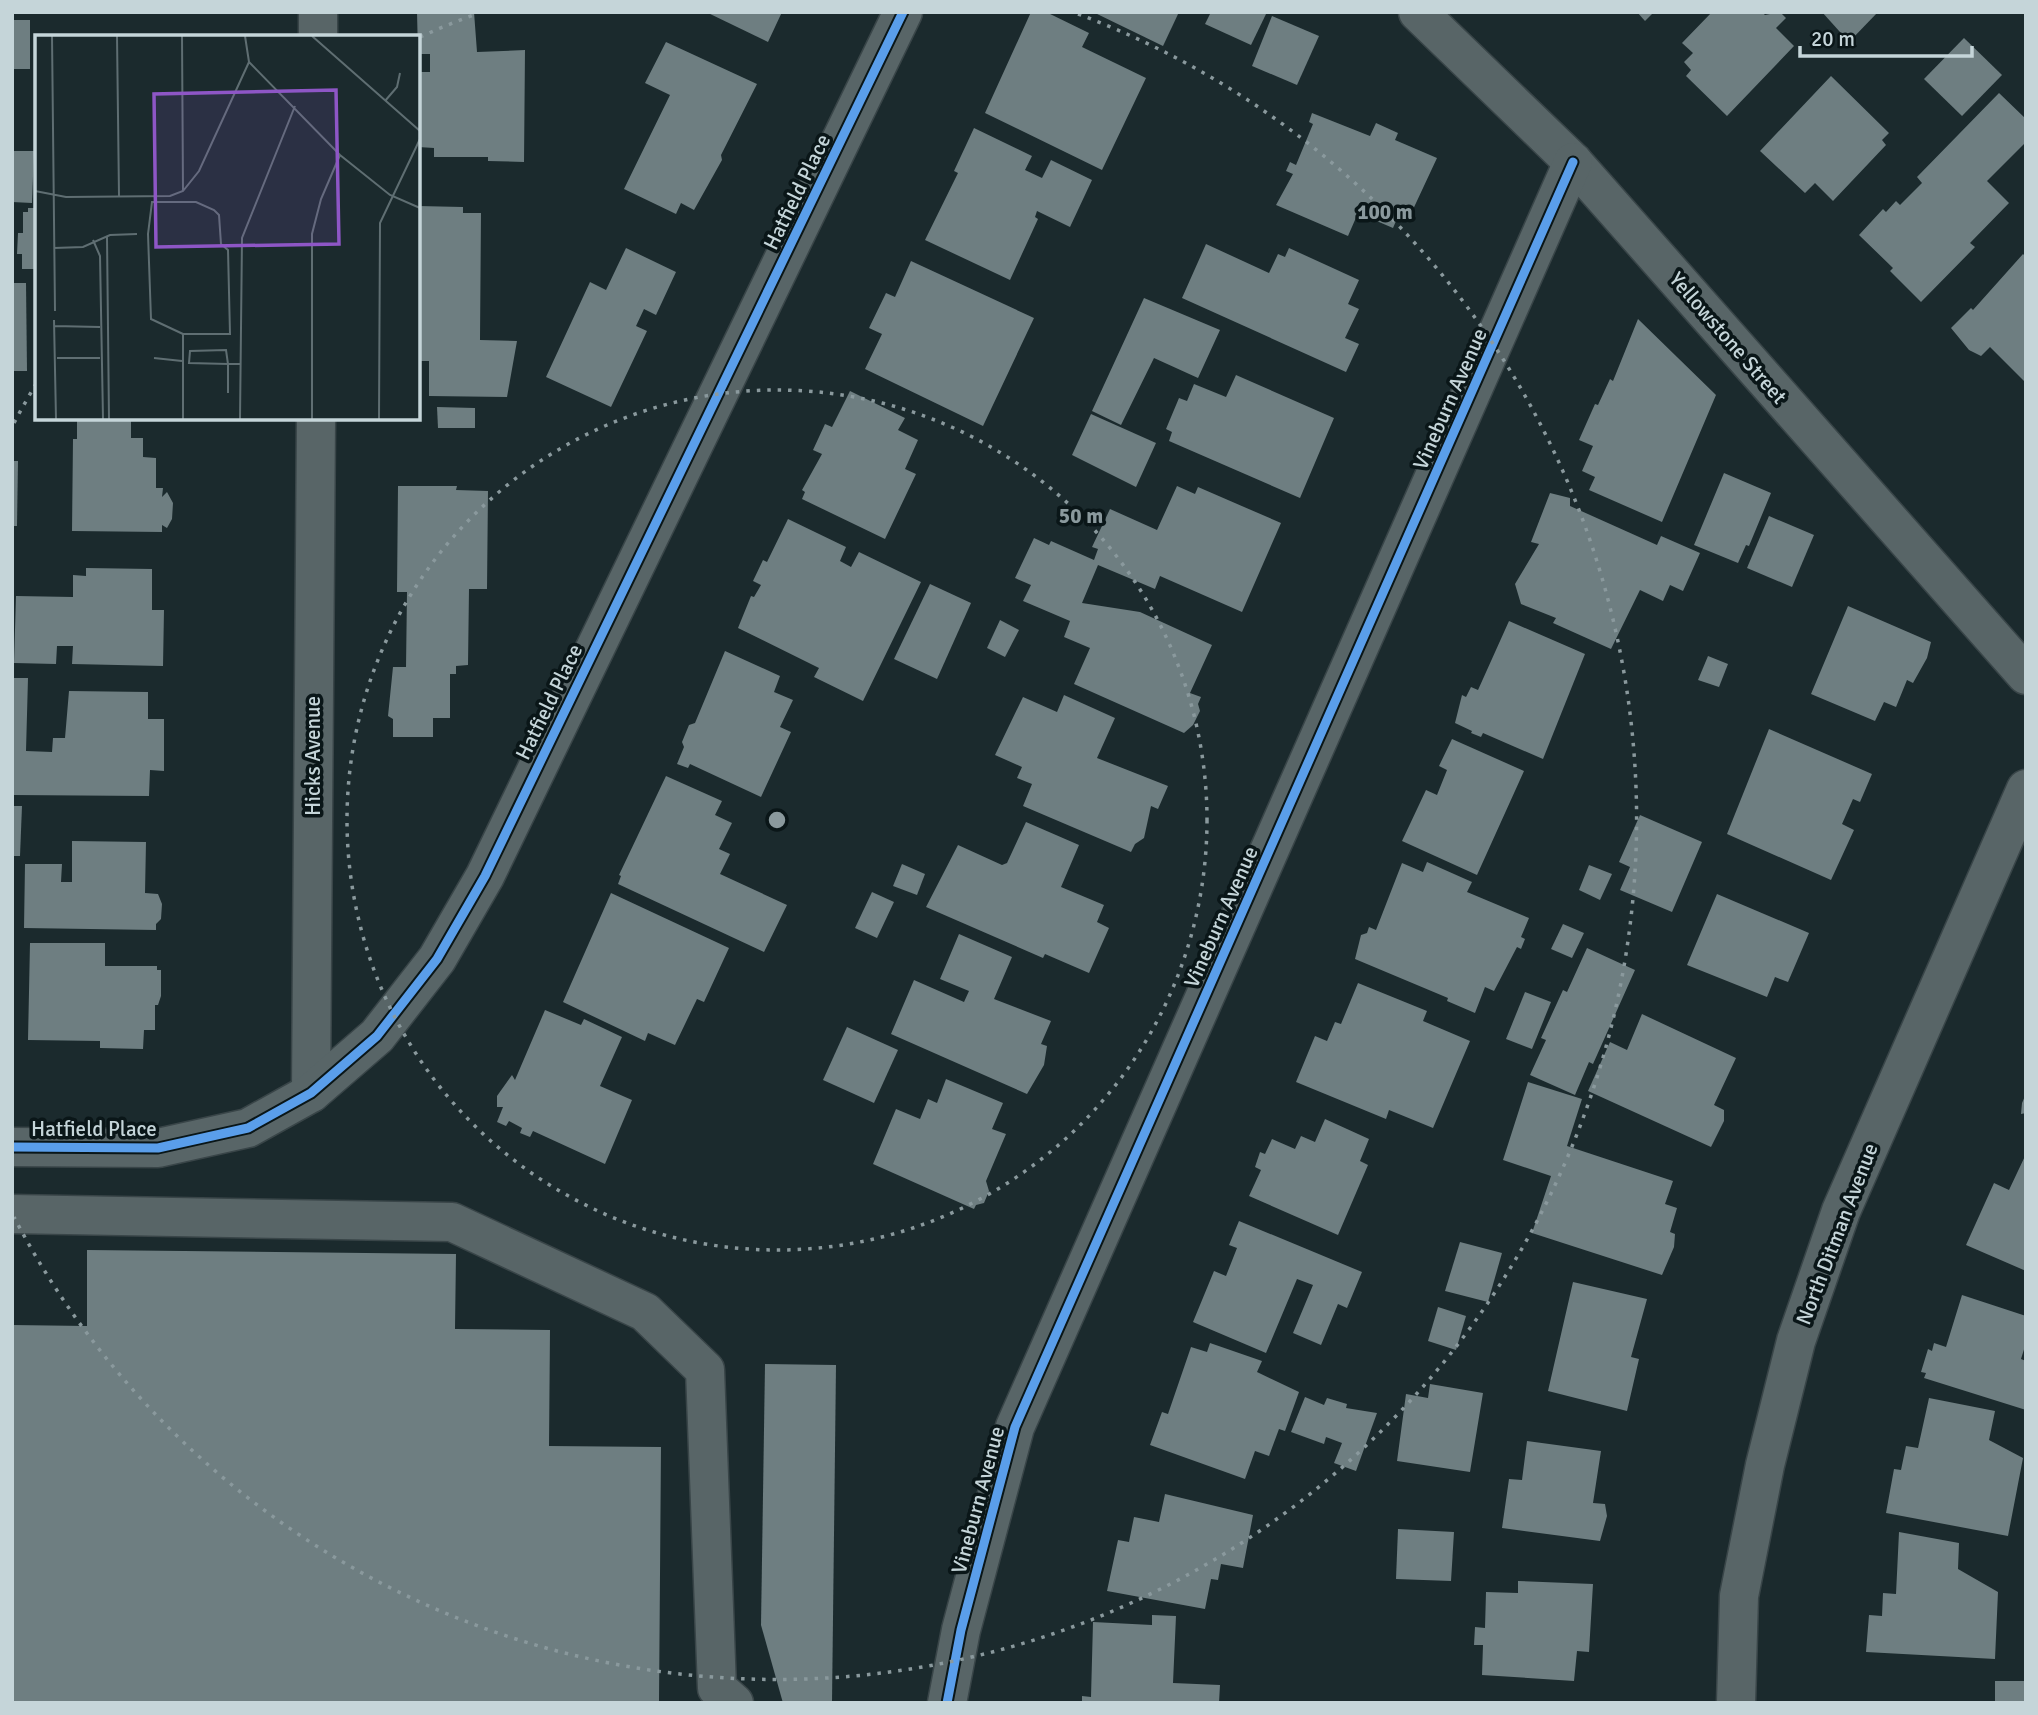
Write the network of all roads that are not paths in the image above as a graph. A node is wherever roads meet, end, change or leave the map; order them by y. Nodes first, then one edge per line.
1 (318, 12) edge
2 (903, 12) edge
3 (1418, 12) edge
4 (318, 35) edge
5 (1573, 162) junction
6 (316, 420) edge
7 (2026, 675) edge
8 (2026, 789) edge
9 (311, 1093) junction
10 (12, 1147) edge
11 (12, 1214) edge
12 (734, 1703) edge
13 (947, 1703) edge
14 (1736, 1703) edge

1 - 4 street
2 - 9 street, Hatfield Place
3 - 5 street, Yellowstone Street
5 - 7 street, Yellowstone Street
5 - 13 street, Vineburn Avenue
6 - 9 street, Hicks Avenue
8 - 14 street, North Ditman Avenue
9 - 10 street, Hatfield Place
11 - 12 street

